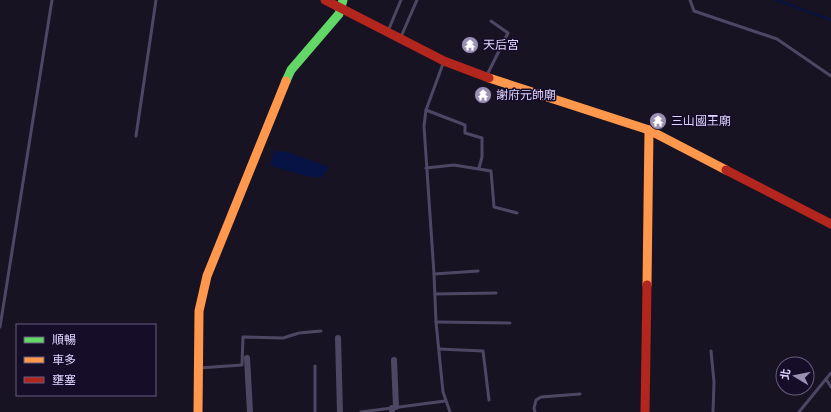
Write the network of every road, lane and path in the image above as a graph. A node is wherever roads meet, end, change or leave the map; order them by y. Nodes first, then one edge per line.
1 (52, 0) edge
2 (156, 0) edge
3 (325, 0) edge
4 (401, 0) edge
5 (417, 0) edge
6 (690, 0) edge
7 (343, 4) edge
8 (491, 21) dead end
9 (387, 33) junction
10 (400, 40) junction
11 (444, 60) junction
12 (831, 76) edge
13 (486, 77) junction
14 (426, 110) junction
15 (648, 130) junction
16 (136, 136) dead end
17 (426, 168) junction
18 (479, 168) junction
19 (517, 213) dead end
20 (831, 224) edge
21 (478, 271) dead end
22 (434, 274) junction
23 (496, 293) dead end
24 (435, 294) junction
25 (436, 322) junction
26 (510, 323) dead end
27 (0, 327) edge
28 (321, 331) dead end
29 (338, 338) dead end
30 (439, 349) junction
31 (711, 351) dead end
32 (248, 358) dead end
33 (394, 360) dead end
34 (315, 366) dead end
35 (198, 368) junction
36 (831, 373) edge
37 (826, 379) junction
38 (831, 386) edge
39 (580, 394) dead end
40 (489, 400) dead end
41 (445, 401) junction
42 (393, 409) edge
43 (198, 412) edge
44 (250, 412) edge
45 (315, 412) edge
46 (340, 412) edge
47 (361, 412) edge
48 (450, 412) edge
49 (535, 412) edge
50 (646, 412) edge
51 (713, 412) edge
52 (799, 412) edge

1 - 27 lane
2 - 16 lane
3 - 7 street
4 - 9 lane
5 - 10 lane
6 - 12 lane
7 - 9 street
7 - 35 street
8 - 13 lane
9 - 10 street
10 - 11 street
11 - 13 street
11 - 14 lane
13 - 15 street
14 - 17 lane
14 - 18 lane
15 - 20 street
15 - 50 street
17 - 18 lane
17 - 22 lane
18 - 19 lane
21 - 22 lane
22 - 24 lane
23 - 24 lane
24 - 25 lane
25 - 26 lane
25 - 30 lane
28 - 35 lane
29 - 46 street
30 - 40 lane
30 - 41 lane
31 - 51 lane
32 - 44 street
33 - 42 street
34 - 45 lane
35 - 43 street
36 - 37 lane
37 - 38 lane
37 - 52 lane
39 - 49 lane
41 - 42 lane
41 - 48 lane
42 - 47 lane

